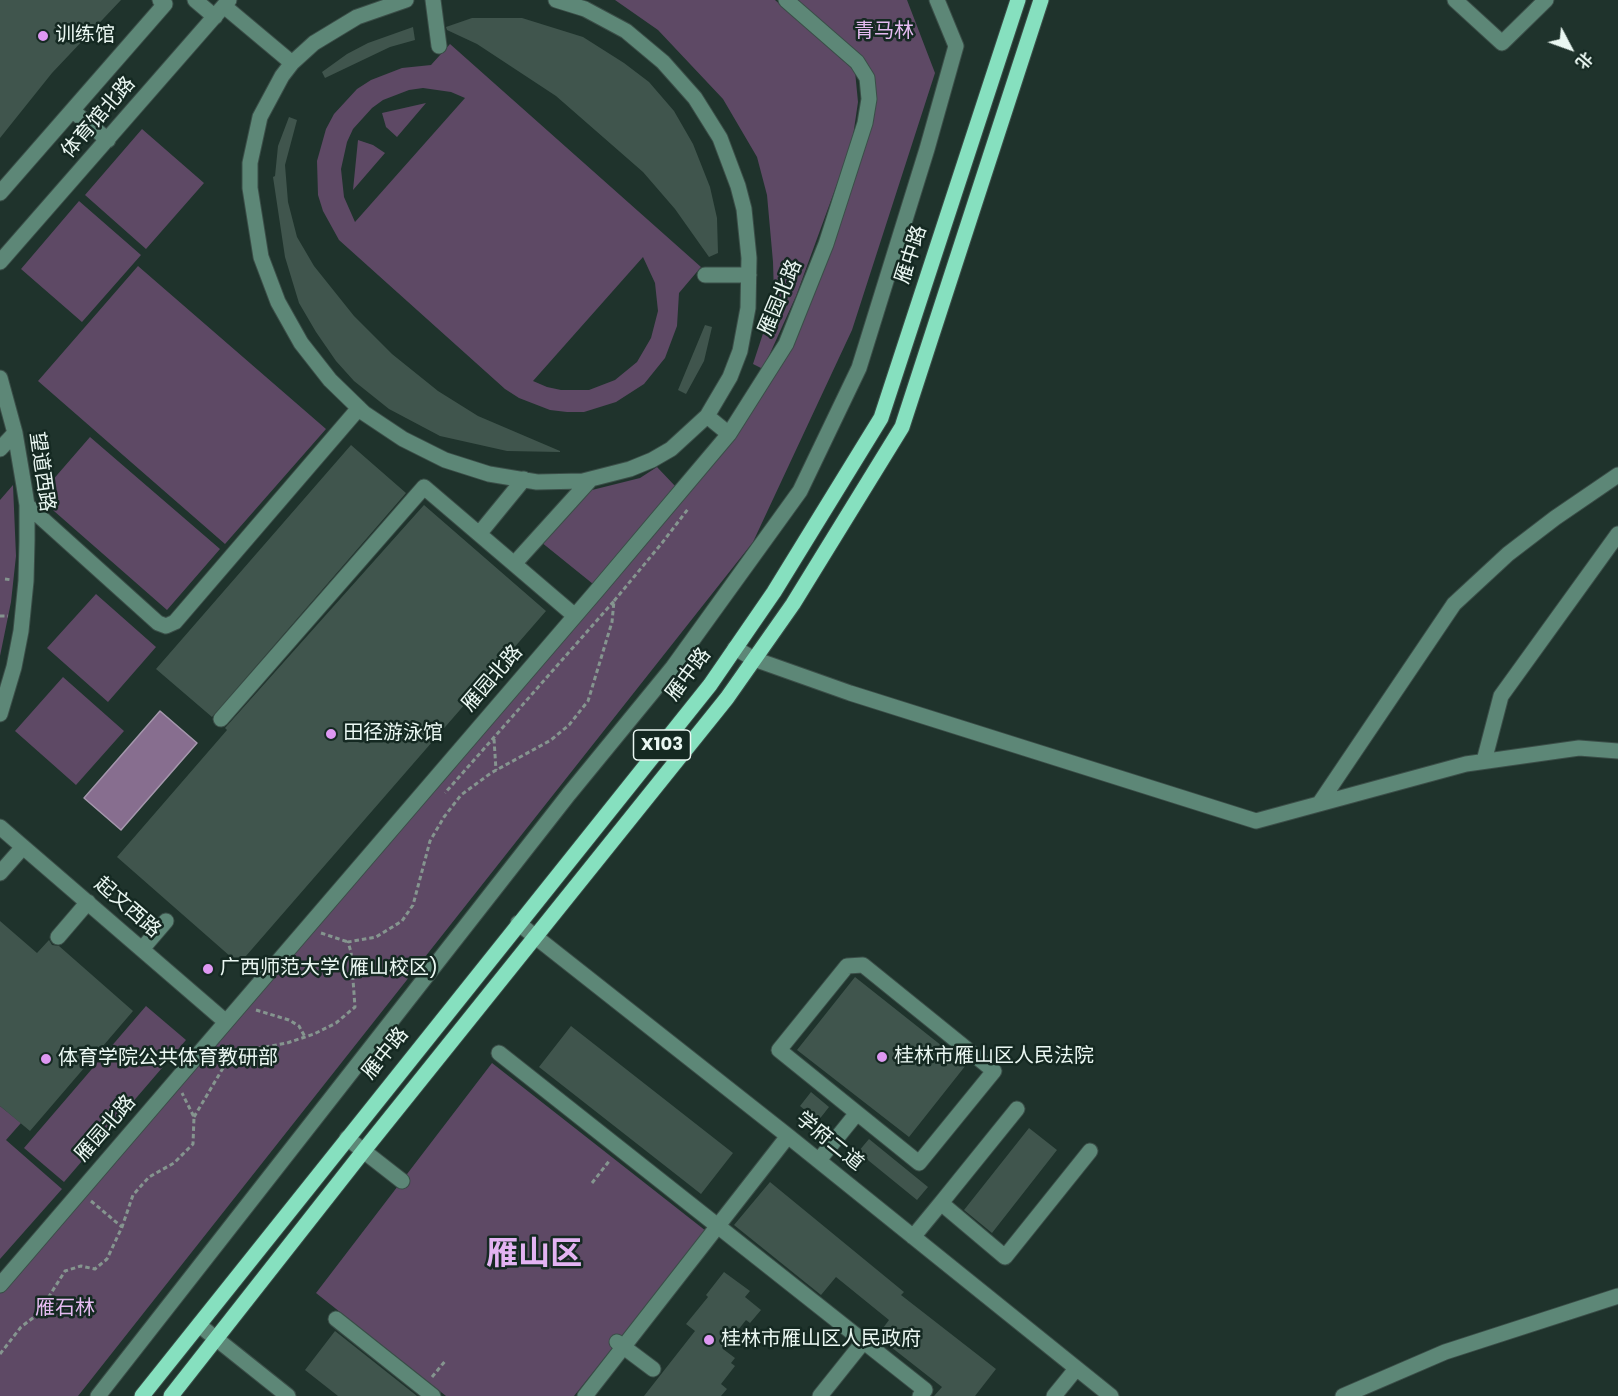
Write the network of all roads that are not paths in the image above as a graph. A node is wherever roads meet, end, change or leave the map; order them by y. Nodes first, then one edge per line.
1 (160, 0) edge
2 (195, 0) edge
3 (406, 0) edge
4 (433, 0) edge
5 (556, 0) edge
6 (786, 0) edge
7 (937, 0) edge
8 (1018, 0) edge
9 (1041, 0) edge
10 (1455, 0) edge
11 (1546, 0) edge
12 (222, 7) edge
13 (439, 46) dead end
14 (292, 63) junction
15 (73, 111) junction
16 (108, 140) junction
17 (0, 194) edge
18 (0, 262) edge
19 (705, 275) dead end
20 (749, 275) junction
21 (0, 378) edge
22 (359, 408) junction
23 (707, 416) junction
24 (15, 433) junction
25 (729, 434) junction
26 (0, 450) edge
27 (1618, 475) edge
28 (524, 479) junction
29 (591, 479) junction
30 (27, 506) junction
31 (479, 534) junction
32 (1618, 534) edge
33 (514, 564) junction
34 (575, 616) junction
35 (735, 648) junction
36 (754, 659) junction
37 (0, 714) edge
38 (221, 719) dead end
39 (1618, 751) edge
40 (1484, 761) junction
41 (1319, 804) junction
42 (0, 827) edge
43 (23, 847) junction
44 (0, 873) edge
45 (88, 902) junction
46 (166, 921) dead end
47 (518, 923) junction
48 (58, 937) dead end
49 (536, 938) junction
50 (142, 949) junction
51 (226, 1022) junction
52 (499, 1053) dead end
53 (1017, 1109) dead end
54 (857, 1113) junction
55 (788, 1136) junction
56 (346, 1138) junction
57 (364, 1151) junction
58 (1090, 1151) dead end
59 (819, 1160) junction
60 (402, 1181) dead end
61 (941, 1203) junction
62 (717, 1227) junction
63 (913, 1237) junction
64 (0, 1285) edge
65 (1618, 1296) edge
66 (336, 1319) dead end
67 (199, 1324) junction
68 (216, 1338) junction
69 (864, 1341) junction
70 (621, 1345) junction
71 (653, 1369) dead end
72 (1076, 1369) junction
73 (428, 1392) edge
74 (98, 1396) edge
75 (142, 1396) edge
76 (171, 1396) edge
77 (288, 1396) edge
78 (585, 1396) edge
79 (820, 1396) edge
80 (920, 1396) edge
81 (1054, 1396) edge
82 (1112, 1396) edge
83 (1343, 1396) edge

1 - 15 street
2 - 12 street
3 - 14 street
4 - 13 street
5 - 20 street
6 - 25 street, 雁园北路
7 - 74 street
8 - 35 main road, 雁中路 / X103
9 - 36 main road, X103
10 - 11 street
12 - 14 street
12 - 16 street, 体育馆北路
14 - 22 street
15 - 16 street
15 - 17 street
16 - 18 street, 体育馆北路
19 - 20 street
20 - 23 street
21 - 24 street, 望道西路
22 - 28 street
22 - 30 street
23 - 25 street
23 - 29 street
24 - 26 street
24 - 30 street, 望道西路
25 - 34 street, 雁园北路
27 - 41 street
28 - 29 street
28 - 31 street
29 - 33 street
30 - 37 street, 望道西路
31 - 33 street
31 - 38 street
32 - 40 street
33 - 34 street
34 - 51 street, 雁园北路
35 - 36 street
35 - 47 main road, 雁中路 / X103
36 - 41 street
36 - 49 main road, X103
39 - 40 street
40 - 41 street
42 - 43 street, 起文西路
43 - 44 street
43 - 45 street, 起文西路
45 - 48 street
45 - 50 street, 起文西路
46 - 50 street
47 - 49 street, 学府二道
47 - 56 main road, 雁中路 / X103
49 - 55 street, 学府二道
49 - 57 main road, X103
50 - 51 street, 起文西路
51 - 64 street, 雁园北路
52 - 62 street
53 - 61 street
54 - 54 street
54 - 59 street
55 - 59 street, 学府二道
55 - 62 street
56 - 57 street
56 - 67 main road, 雁中路 / X103
57 - 60 street
57 - 68 main road, X103
58 - 61 street
59 - 63 street, 学府二道
61 - 63 street
62 - 69 street
62 - 70 street
63 - 72 street, 学府二道
65 - 83 street
66 - 73 street
67 - 68 street
67 - 75 main road, 雁中路 / X103
68 - 76 main road, X103
68 - 77 street
69 - 79 street
69 - 80 street
70 - 71 street
70 - 78 street
72 - 81 street
72 - 82 street, 学府二道

